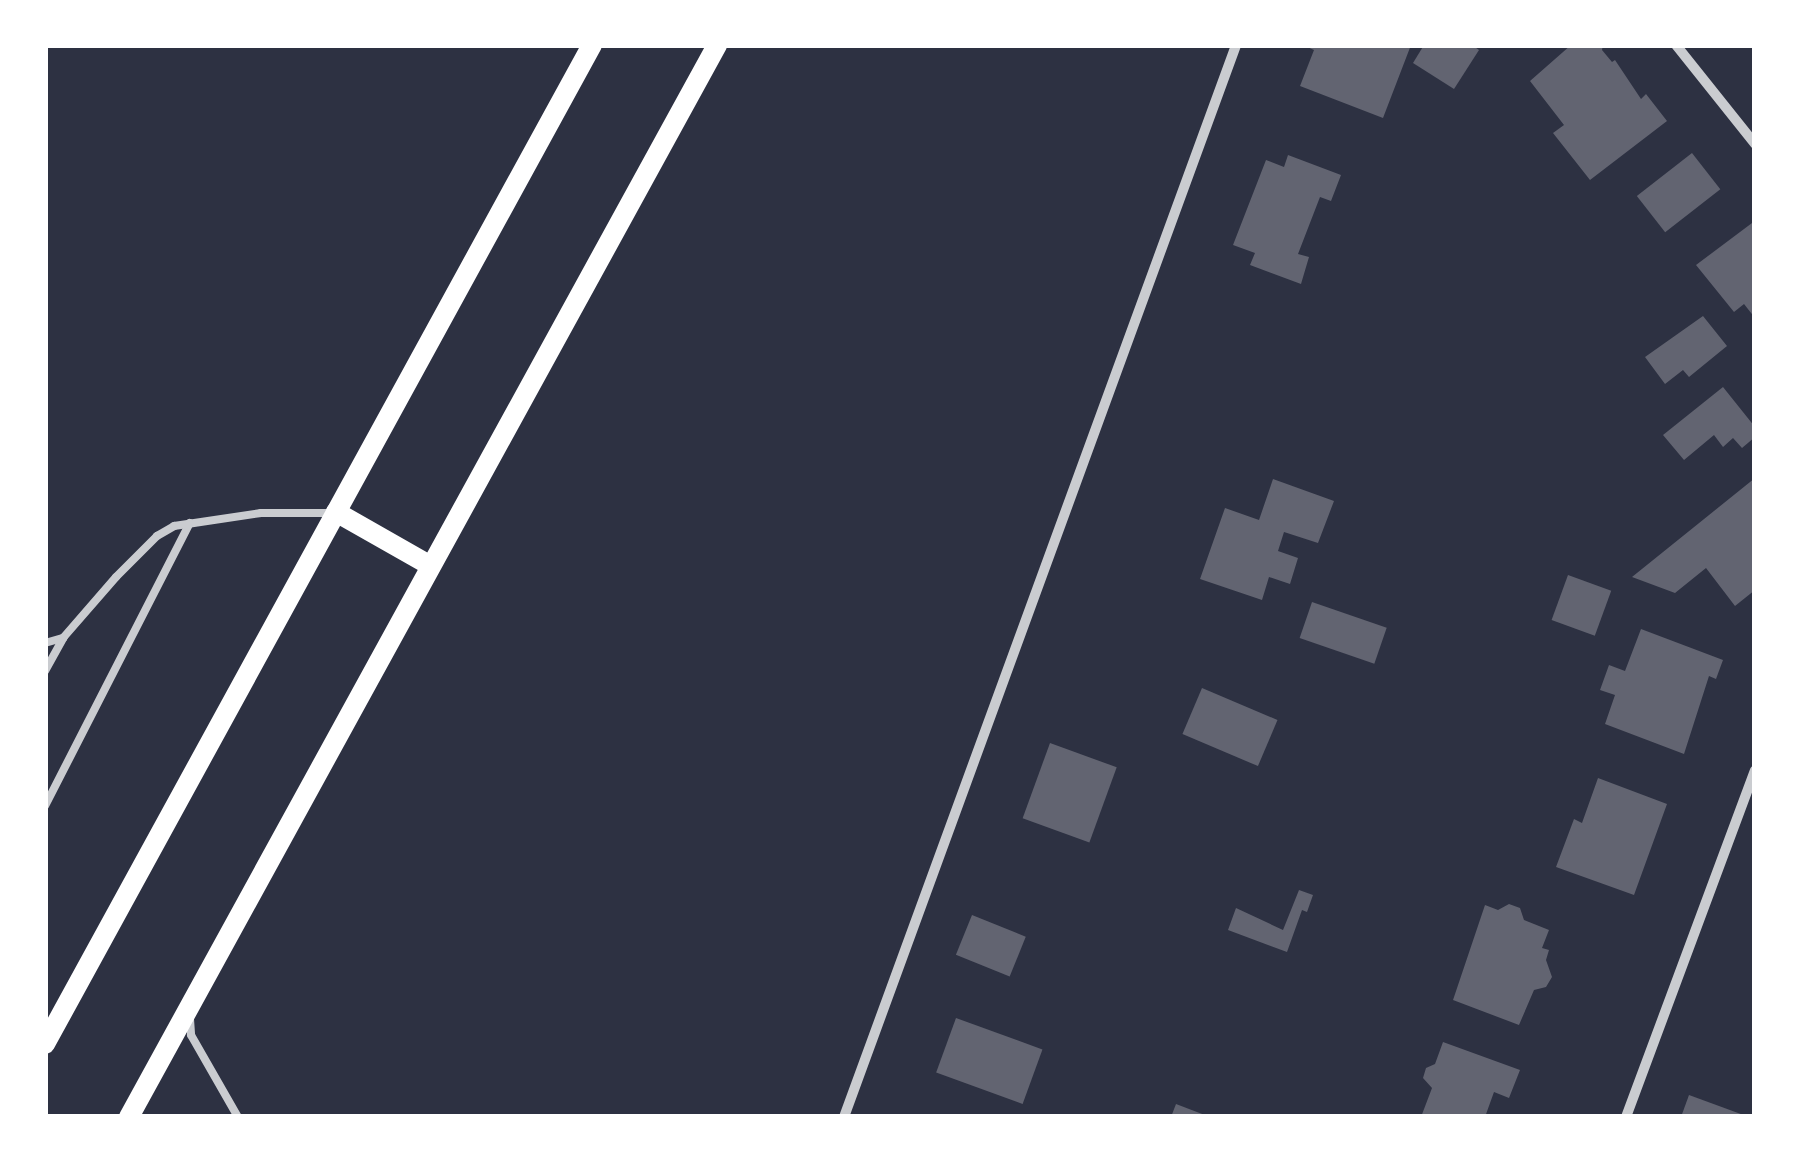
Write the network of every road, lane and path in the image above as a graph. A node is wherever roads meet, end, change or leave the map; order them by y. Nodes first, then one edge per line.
1 (592, 45) edge
2 (716, 45) edge
3 (1236, 45) edge
4 (1676, 45) edge
5 (1755, 144) edge
6 (336, 512) junction
7 (190, 523) junction
8 (431, 566) junction
9 (63, 638) junction
10 (45, 643) edge
11 (45, 670) edge
12 (1755, 770) edge
13 (45, 806) edge
14 (196, 994) junction
15 (45, 1044) edge
16 (129, 1117) edge
17 (238, 1117) edge
18 (844, 1117) edge
19 (1626, 1117) edge

1 - 6 main road
2 - 8 main road
3 - 18 street
4 - 5 street
6 - 7 lane
6 - 8 main road
6 - 15 main road
7 - 9 lane
7 - 13 lane
8 - 14 main road
9 - 10 lane
9 - 11 lane
12 - 19 street
14 - 16 main road
14 - 17 lane

